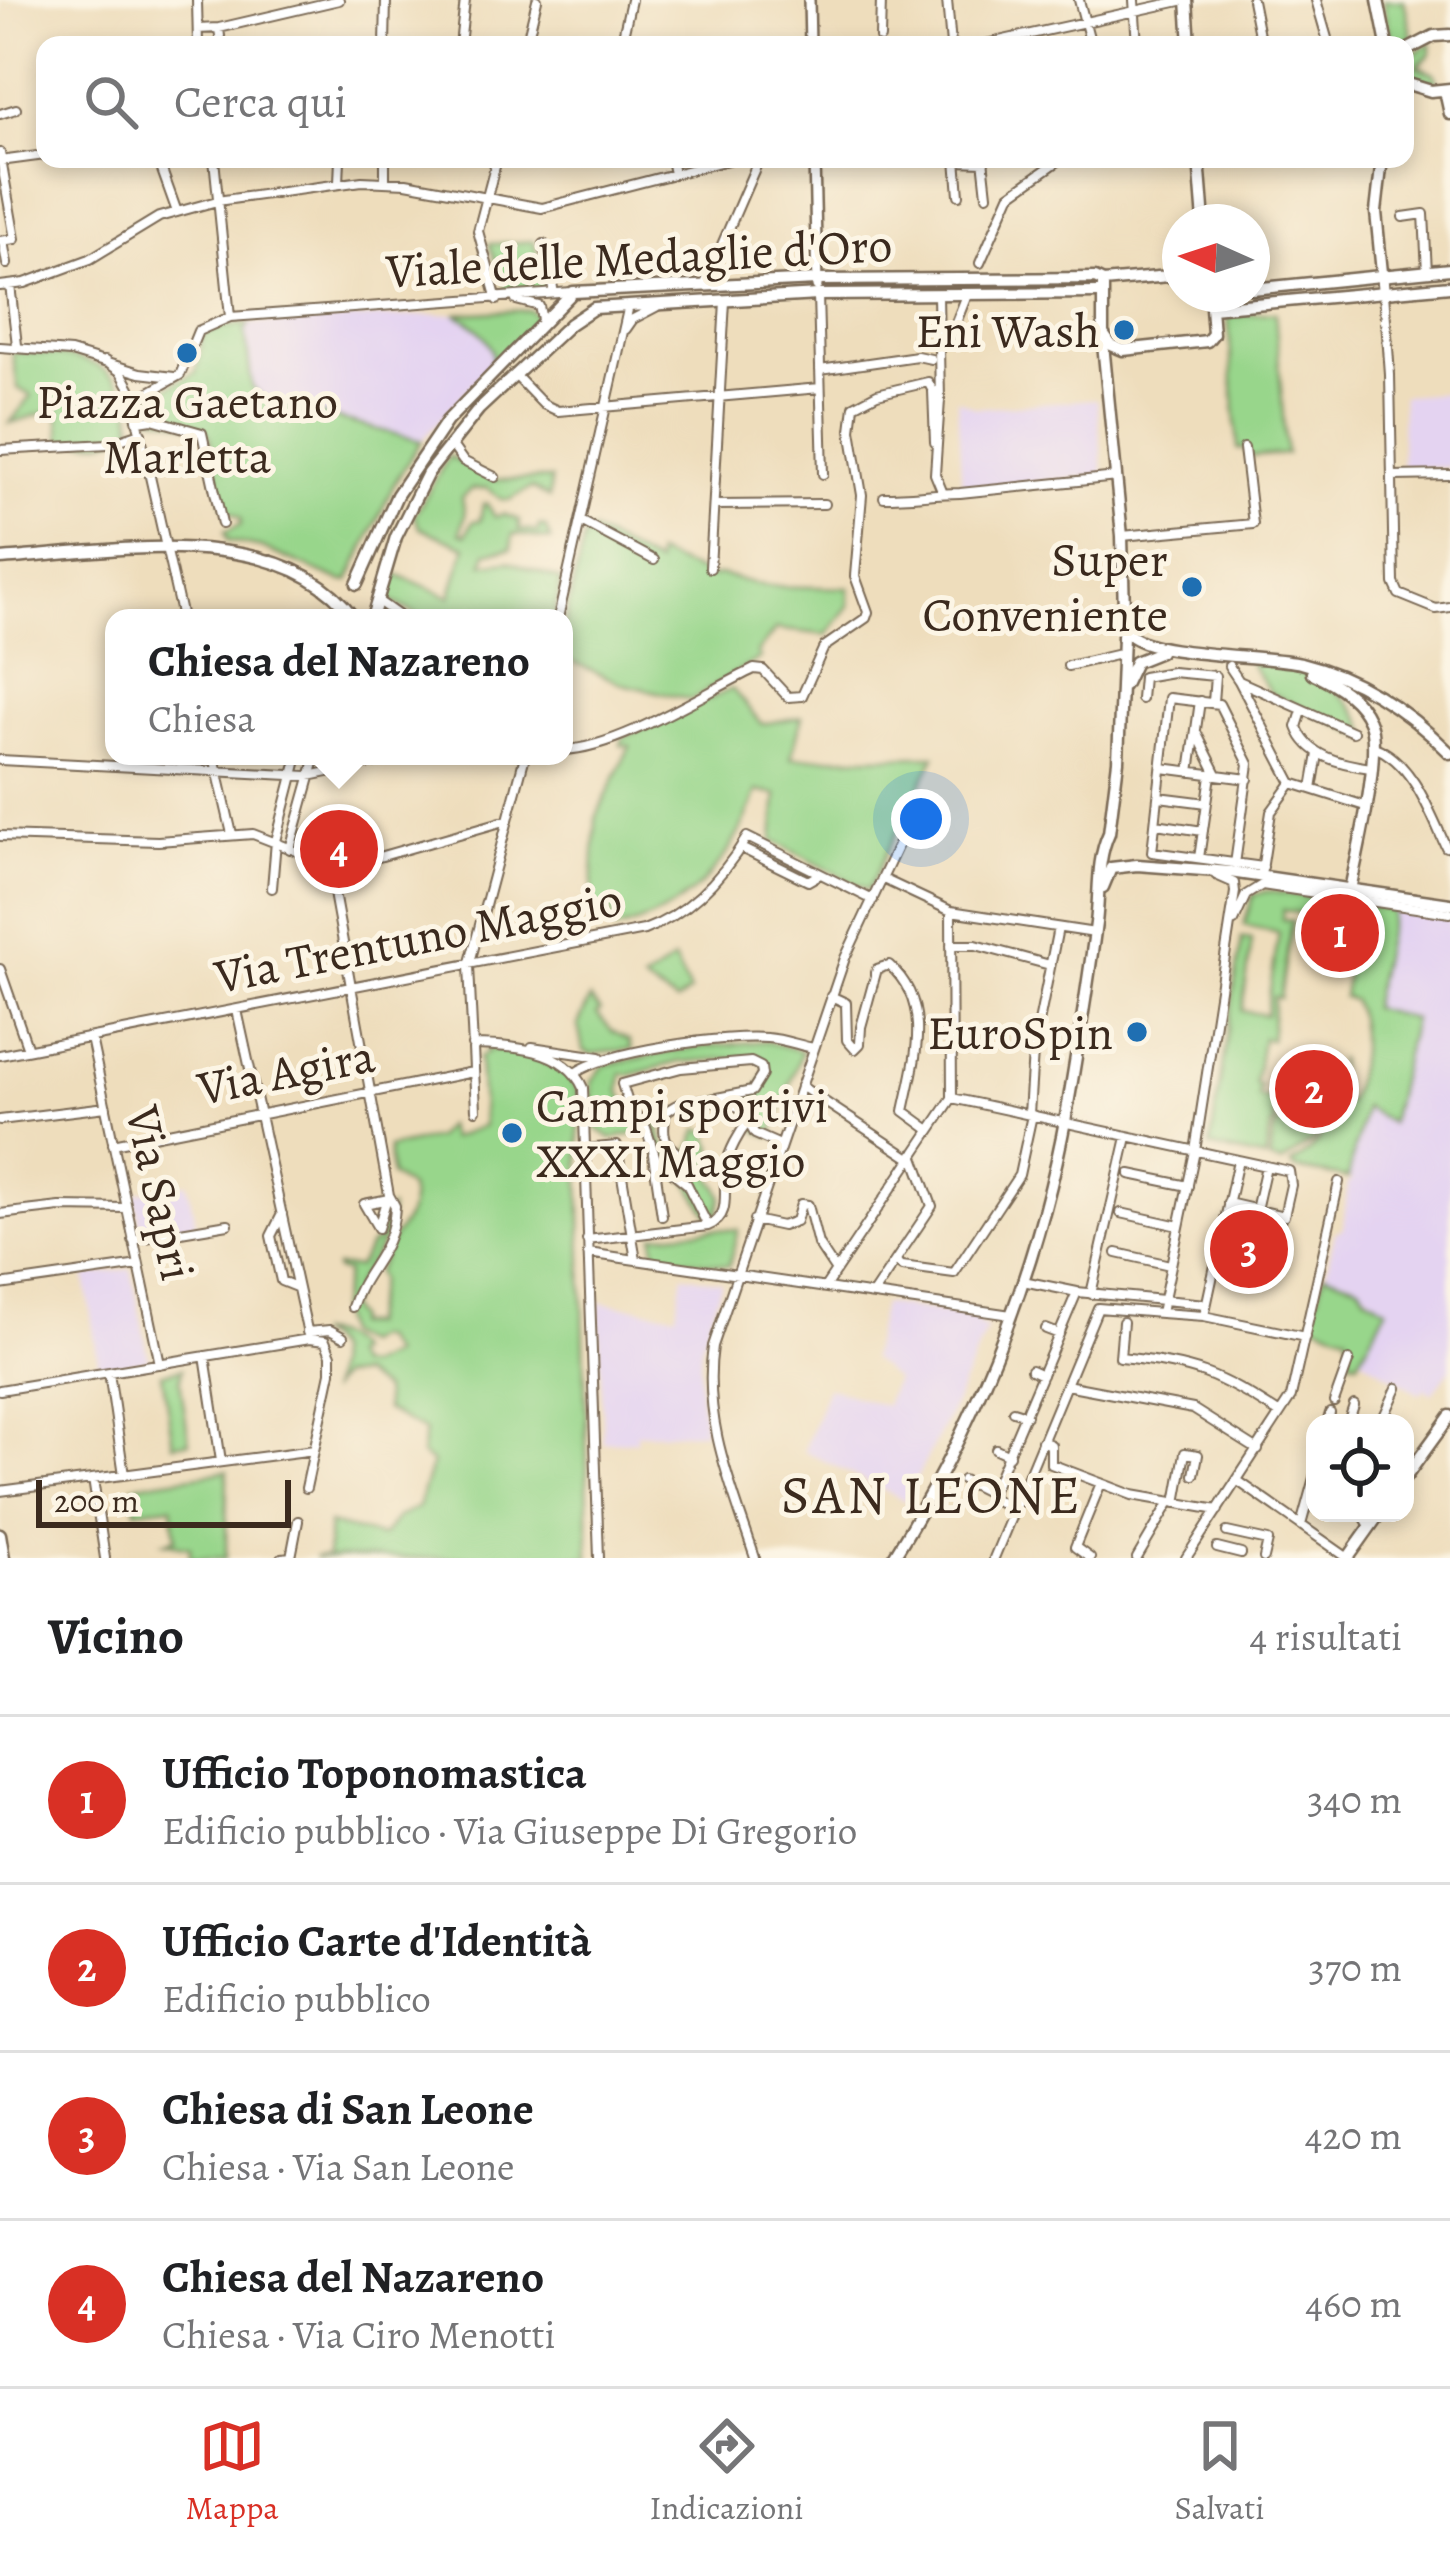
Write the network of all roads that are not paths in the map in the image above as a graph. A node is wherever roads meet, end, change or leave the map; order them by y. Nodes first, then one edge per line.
1 (197, 0) edge
2 (339, 0) edge
3 (386, 0) edge
4 (465, 0) edge
5 (537, 0) edge
6 (631, 0) edge
7 (809, 0) edge
8 (880, 0) edge
9 (947, 0) edge
10 (1079, 0) edge
11 (1186, 0) edge
12 (1252, 0) edge
13 (1316, 0) edge
14 (1378, 0) edge
15 (1134, 6) edge
16 (1085, 22) junction
17 (220, 28) junction
18 (198, 29) junction
19 (1450, 35) edge
20 (198, 36) edge
21 (220, 36) edge
22 (386, 36) edge
23 (461, 36) edge
24 (528, 36) edge
25 (623, 36) edge
26 (810, 36) edge
27 (880, 36) edge
28 (950, 36) edge
29 (1022, 36) edge
30 (1089, 36) edge
31 (1137, 36) edge
32 (1189, 36) edge
33 (1259, 36) edge
34 (1326, 36) edge
35 (1385, 36) edge
36 (1414, 46) edge
37 (1414, 91) edge
38 (1447, 93) edge
39 (16, 110) dead end
40 (0, 114) edge
41 (1450, 115) edge
42 (36, 156) edge
43 (0, 158) edge
44 (161, 168) edge
45 (215, 168) edge
46 (340, 168) edge
47 (385, 168) edge
48 (495, 168) edge
49 (673, 168) edge
50 (697, 168) edge
51 (755, 168) edge
52 (814, 168) edge
53 (957, 168) edge
54 (984, 168) edge
55 (1048, 168) edge
56 (1200, 168) edge
57 (1381, 168) edge
58 (674, 174) junction
59 (385, 182) junction
60 (339, 183) junction
61 (959, 195) dead end
62 (987, 195) dead end
63 (217, 201) junction
64 (486, 201) junction
65 (1203, 204) edge
66 (177, 212) junction
67 (1403, 217) dead end
68 (2, 241) edge
69 (544, 244) dead end
70 (980, 263) dead end
71 (7, 264) dead end
72 (1450, 269) edge
73 (1426, 272) junction
74 (1382, 277) junction
75 (950, 278) junction
76 (1162, 278) edge
77 (817, 280) junction
78 (1328, 282) junction
79 (5, 285) edge
80 (1281, 286) junction
81 (1450, 286) edge
82 (704, 287) junction
83 (1270, 287) edge
84 (1426, 289) junction
85 (1097, 290) junction
86 (573, 292) junction
87 (554, 293) junction
88 (1384, 293) junction
89 (968, 294) junction
90 (818, 295) junction
91 (944, 295) junction
92 (1330, 298) junction
93 (509, 299) junction
94 (497, 300) junction
95 (725, 301) junction
96 (1282, 302) junction
97 (1270, 303) edge
98 (664, 304) junction
99 (629, 305) junction
100 (1212, 312) edge
101 (230, 317) junction
102 (570, 324) junction
103 (540, 330) junction
104 (1104, 335) junction
105 (623, 336) junction
106 (17, 345) junction
107 (947, 345) dead end
108 (0, 347) edge
109 (1123, 350) junction
110 (931, 359) dead end
111 (105, 361) junction
112 (820, 370) junction
113 (1107, 371) junction
114 (140, 373) junction
115 (516, 376) junction
116 (176, 377) junction
117 (130, 388) junction
118 (820, 388) junction
119 (719, 397) junction
120 (607, 408) junction
121 (135, 409) junction
122 (139, 421) junction
123 (141, 433) junction
124 (450, 442) junction
125 (935, 442) junction
126 (1244, 448) dead end
127 (0, 450) edge
128 (823, 474) dead end
129 (1450, 475) edge
130 (1392, 476) junction
131 (495, 477) dead end
132 (1117, 477) junction
133 (942, 491) junction
134 (884, 497) dead end
135 (824, 504) dead end
136 (714, 505) junction
137 (580, 521) junction
138 (222, 524) dead end
139 (1122, 536) junction
140 (166, 548) junction
141 (0, 559) edge
142 (654, 560) dead end
143 (710, 568) dead end
144 (318, 583) junction
145 (356, 585) junction
146 (378, 598) junction
147 (180, 609) edge
148 (346, 609) edge
149 (349, 609) edge
150 (375, 609) edge
151 (391, 609) edge
152 (560, 609) edge
153 (1450, 610) edge
154 (1124, 612) junction
155 (1181, 650) junction
156 (1120, 653) junction
157 (1276, 658) junction
158 (1067, 665) dead end
159 (1229, 666) dead end
160 (1239, 680) junction
161 (1142, 699) dead end
162 (1200, 701) junction
163 (1121, 702) junction
164 (1213, 702) junction
165 (1302, 711) junction
166 (1196, 732) junction
167 (1353, 732) dead end
168 (1374, 747) junction
169 (573, 749) edge
170 (1450, 753) edge
171 (1318, 754) junction
172 (0, 760) edge
173 (216, 765) edge
174 (295, 765) edge
175 (313, 765) edge
176 (362, 765) edge
177 (523, 765) edge
178 (1162, 768) junction
179 (1371, 768) junction
180 (218, 771) junction
181 (1190, 772) junction
182 (1215, 775) junction
183 (292, 776) junction
184 (309, 776) junction
185 (1248, 779) junction
186 (1292, 783) junction
187 (1312, 789) junction
188 (1159, 797) junction
189 (1207, 803) junction
190 (1365, 806) junction
191 (912, 815) dead end
192 (509, 820) junction
193 (1156, 824) junction
194 (1203, 831) junction
195 (1109, 832) junction
196 (232, 834) junction
197 (0, 836) edge
198 (275, 841) junction
199 (1446, 847) dead end
200 (290, 849) junction
201 (1199, 859) junction
202 (1234, 864) junction
203 (1137, 865) junction
204 (330, 871) junction
205 (1205, 872) junction
206 (1262, 872) junction
207 (883, 879) junction
208 (272, 888) dead end
209 (1350, 890) junction
210 (873, 900) junction
211 (1450, 904) edge
212 (1098, 907) junction
213 (951, 911) junction
214 (1450, 913) edge
215 (1058, 928) junction
216 (1230, 932) junction
217 (1095, 933) junction
218 (951, 945) junction
219 (1050, 965) junction
220 (469, 966) junction
221 (0, 969) edge
222 (352, 988) junction
223 (831, 996) junction
224 (237, 1010) junction
225 (91, 1038) junction
226 (472, 1046) junction
227 (511, 1047) junction
228 (813, 1048) junction
229 (28, 1049) junction
230 (0, 1055) edge
231 (614, 1057) junction
232 (473, 1072) junction
233 (575, 1073) junction
234 (801, 1086) junction
235 (371, 1090) junction
236 (952, 1098) junction
237 (712, 1100) junction
238 (106, 1107) junction
239 (476, 1110) dead end
240 (260, 1112) junction
241 (1030, 1115) junction
242 (0, 1120) edge
243 (748, 1122) junction
244 (1065, 1122) junction
245 (930, 1130) junction
246 (1127, 1137) junction
247 (113, 1144) junction
248 (780, 1145) junction
249 (585, 1149) junction
250 (675, 1151) dead end
251 (1195, 1151) junction
252 (652, 1152) junction
253 (912, 1156) junction
254 (1238, 1160) junction
255 (1266, 1166) junction
256 (1130, 1174) dead end
257 (1339, 1182) dead end
258 (1188, 1186) junction
259 (1228, 1203) junction
260 (127, 1208) junction
261 (1256, 1210) junction
262 (1120, 1213) dead end
263 (0, 1214) edge
264 (282, 1214) junction
265 (662, 1216) dead end
266 (754, 1220) junction
267 (228, 1224) dead end
268 (708, 1226) junction
269 (1179, 1226) junction
270 (632, 1235) junction
271 (134, 1240) junction
272 (587, 1240) junction
273 (588, 1252) junction
274 (1117, 1253) dead end
275 (637, 1260) junction
276 (895, 1261) junction
277 (139, 1264) junction
278 (1170, 1265) junction
279 (836, 1271) junction
280 (736, 1274) junction
281 (1023, 1281) junction
282 (0, 1285) edge
283 (298, 1287) junction
284 (825, 1287) junction
285 (1077, 1292) junction
286 (873, 1294) junction
287 (1091, 1294) junction
288 (1162, 1300) junction
289 (1206, 1304) junction
290 (352, 1307) dead end
291 (1161, 1313) junction
292 (1011, 1315) junction
293 (1204, 1316) junction
294 (1123, 1322) dead end
295 (1046, 1329) dead end
296 (1059, 1334) junction
297 (308, 1335) junction
298 (343, 1337) dead end
299 (1305, 1337) junction
300 (206, 1356) junction
301 (1348, 1360) dead end
302 (160, 1364) junction
303 (1031, 1370) dead end
304 (109, 1372) junction
305 (1042, 1375) junction
306 (1066, 1385) junction
307 (1397, 1388) dead end
308 (0, 1390) edge
309 (1334, 1402) dead end
310 (1354, 1405) dead end
311 (1013, 1411) dead end
312 (1280, 1414) junction
313 (1351, 1414) edge
314 (1386, 1414) edge
315 (1026, 1415) junction
316 (1450, 1416) edge
317 (1042, 1441) junction
318 (314, 1449) junction
319 (996, 1449) dead end
320 (1258, 1450) junction
321 (1009, 1455) junction
322 (221, 1462) junction
323 (1414, 1466) edge
324 (124, 1475) junction
325 (1194, 1475) dead end
326 (93, 1479) junction
327 (963, 1480) dead end
328 (1238, 1481) junction
329 (1101, 1483) junction
330 (306, 1488) dead end
331 (0, 1491) edge
332 (991, 1496) junction
333 (1173, 1503) junction
334 (1306, 1507) edge
335 (1013, 1509) junction
336 (1218, 1510) junction
337 (298, 1521) dead end
338 (1368, 1522) edge
339 (1373, 1522) edge
340 (1301, 1525) junction
341 (1370, 1526) junction
342 (1227, 1532) dead end
343 (0, 1534) edge
344 (1245, 1536) junction
345 (1217, 1549) dead end
346 (1241, 1556) edge
347 (291, 1557) edge
348 (4, 1558) edge
349 (105, 1558) edge
350 (282, 1558) edge
351 (599, 1558) edge
352 (755, 1558) edge
353 (893, 1558) edge
354 (994, 1558) edge
355 (1090, 1558) edge
356 (1137, 1558) edge
357 (1186, 1558) edge
358 (1265, 1558) edge
359 (1348, 1558) edge

1 - 18 street
2 - 17 street
3 - 22 street
4 - 23 street
5 - 24 street
6 - 25 street
7 - 26 street
8 - 27 street
9 - 28 street
10 - 16 street
11 - 15 street
11 - 32 main road
12 - 33 street
13 - 34 street
14 - 35 main road
15 - 16 street
15 - 31 street
16 - 29 street
16 - 30 street
17 - 18 street
17 - 21 street
18 - 20 street
19 - 36 main road
37 - 38 main road
38 - 41 main road
39 - 40 street
42 - 43 street
43 - 68 street
44 - 66 street
45 - 63 street
46 - 60 street
47 - 59 street
48 - 64 street
49 - 58 street
50 - 58 street
51 - 82 street
52 - 77 street
53 - 61 street
54 - 62 street
55 - 70 street
56 - 65 main road
57 - 74 main road
58 - 64 street
59 - 60 street
59 - 64 street
60 - 63 street
63 - 66 street
63 - 101 street
64 - 94 street
66 - 79 street
67 - 73 street
68 - 71 street
69 - 87 street
72 - 73 main road
73 - 74 main road
73 - 84 street
74 - 78 main road
74 - 88 main road
75 - 77 main road, Viale delle Medaglie d'Oro
75 - 85 main road, Viale delle Medaglie d'Oro
75 - 91 street
76 - 85 main road
77 - 82 main road, Viale delle Medaglie d'Oro
77 - 90 street
78 - 80 main road
78 - 92 main road
79 - 106 street
80 - 83 main road
80 - 96 main road
81 - 84 main road
82 - 86 main road, Viale delle Medaglie d'Oro
84 - 88 main road
85 - 89 main road, Viale delle Medaglie d'Oro
85 - 104 main road
86 - 87 street, Viale delle Medaglie d'Oro
86 - 102 main road
86 - 103 main road
87 - 93 street, Viale delle Medaglie d'Oro
88 - 92 main road
88 - 130 street
89 - 91 main road, Viale delle Medaglie d'Oro
89 - 107 street
90 - 91 main road, Viale delle Medaglie d'Oro
90 - 95 main road, Viale delle Medaglie d'Oro
90 - 112 street
91 - 125 street
92 - 96 main road
93 - 94 street, Viale delle Medaglie d'Oro
93 - 103 street
94 - 101 street, Viale delle Medaglie d'Oro
95 - 98 main road, Viale delle Medaglie d'Oro
95 - 119 street
96 - 97 main road
98 - 99 main road, Viale delle Medaglie d'Oro
98 - 105 street
99 - 102 main road, Viale delle Medaglie d'Oro
99 - 105 street
100 - 109 main road
101 - 116 street, Viale delle Medaglie d'Oro
102 - 115 main road
103 - 145 main road
104 - 109 main road
104 - 113 main road
105 - 120 street
106 - 108 street
106 - 111 street
109 - 113 main road
110 - 112 street
111 - 114 street
111 - 117 street
112 - 118 street
113 - 132 main road
114 - 116 street
114 - 117 street
115 - 120 street
115 - 124 main road
116 - 121 street
117 - 121 street
118 - 119 street
118 - 128 street
119 - 120 street
119 - 136 street
120 - 137 street
121 - 122 street
122 - 123 street
122 - 138 street
123 - 127 street
123 - 140 street
124 - 131 street
124 - 146 main road
125 - 133 street
125 - 169 street
126 - 139 street
129 - 130 street
130 - 153 street
132 - 133 street
132 - 139 main road
133 - 134 street
135 - 136 street
136 - 143 street
137 - 142 street
137 - 152 street
139 - 154 main road
140 - 141 main road
140 - 144 main road
140 - 147 street
144 - 145 main road
144 - 148 main road
145 - 146 main road
145 - 149 main road
146 - 150 main road
146 - 151 street
154 - 155 main road
154 - 156 main road
155 - 157 main road
155 - 163 main road
156 - 158 street
156 - 163 main road
157 - 168 main road
157 - 170 main road
159 - 160 street
160 - 165 street
160 - 186 street
161 - 164 street
162 - 164 street
162 - 166 street
162 - 178 street
163 - 195 main road
164 - 185 street
165 - 167 street
165 - 171 street
166 - 181 street
166 - 182 street
168 - 179 main road
168 - 199 street
171 - 179 street
171 - 187 street
172 - 180 street
173 - 180 street
174 - 183 street
175 - 184 street
176 - 184 street
177 - 192 street
178 - 181 street
178 - 188 street
179 - 190 main road
180 - 183 street
180 - 196 street
181 - 182 street
182 - 185 street
182 - 189 street
183 - 184 street
183 - 198 street
184 - 200 street
185 - 202 street
186 - 187 street
186 - 206 street
187 - 190 street
188 - 189 street
188 - 193 street
189 - 194 street
190 - 209 main road
191 - 207 street
192 - 204 street
192 - 220 street
193 - 194 street
193 - 201 street
194 - 201 street
195 - 203 main road
195 - 212 main road
196 - 197 street
196 - 198 street
198 - 200 street
198 - 208 street
200 - 204 street
201 - 202 street
202 - 206 street
203 - 205 main road
203 - 212 main road
204 - 222 street
205 - 206 main road
205 - 216 street
206 - 209 main road
207 - 210 street
207 - 213 street
209 - 211 main road
210 - 220 street, Via Trentuno Maggio
210 - 223 street
212 - 217 main road
213 - 215 street
213 - 218 street
214 - 216 street
215 - 217 street
215 - 219 street
216 - 251 street
217 - 244 main road
218 - 219 street
218 - 236 street
219 - 241 street
220 - 222 street, Via Trentuno Maggio
220 - 226 street
221 - 229 street
222 - 224 street, Via Trentuno Maggio
222 - 235 street
223 - 228 street
223 - 245 street
224 - 225 street, Via Trentuno Maggio
224 - 240 street
225 - 229 street, Via Trentuno Maggio
225 - 238 street, Via Sapri
226 - 227 street
226 - 232 street
227 - 231 street
227 - 233 street
228 - 231 street
228 - 234 street
229 - 230 street, Via Trentuno Maggio
231 - 233 street
232 - 235 street, Via Agira
232 - 239 street
233 - 249 street
234 - 248 street
234 - 253 street
235 - 240 street, Via Agira
235 - 290 street
236 - 241 street
236 - 245 street
237 - 243 street
237 - 250 street
237 - 252 street
238 - 242 street
238 - 247 street, Via Sapri
240 - 247 street, Via Agira
240 - 264 street
241 - 244 street
241 - 276 street
243 - 248 street
243 - 268 street
244 - 246 street
244 - 281 main road
245 - 253 street
246 - 251 street
246 - 287 street
247 - 260 street, Via Sapri
248 - 266 street
249 - 270 street
249 - 272 street
251 - 254 street
251 - 258 street
252 - 265 street
252 - 268 street
253 - 276 street
253 - 279 street
254 - 255 street
254 - 259 street
255 - 261 street
255 - 261 street
256 - 258 street
257 - 299 street
258 - 269 street
259 - 261 street
259 - 289 street
260 - 263 street
260 - 271 street, Via Sapri
262 - 269 street
264 - 283 street
264 - 283 street
266 - 279 street
266 - 280 street
267 - 271 street
268 - 270 street
269 - 278 street
270 - 272 street
270 - 275 street
271 - 277 street, Via Sapri
272 - 273 street
273 - 275 street
273 - 351 street
274 - 278 street
275 - 280 street
276 - 286 street
277 - 282 street
277 - 302 street, Via Sapri
278 - 288 street
279 - 284 street
280 - 284 street
280 - 352 street
281 - 285 street
281 - 292 main road
283 - 297 street
284 - 286 street
285 - 287 street
285 - 296 street
286 - 292 street
287 - 288 street
288 - 289 street
288 - 291 street
289 - 293 street
291 - 293 street
291 - 306 street
292 - 353 main road
293 - 299 street
294 - 312 street
295 - 296 street
296 - 305 street
297 - 298 street
297 - 300 street
297 - 318 street
299 - 312 street
300 - 302 street
300 - 322 street
301 - 309 street
302 - 304 street
303 - 305 street
304 - 308 street
304 - 324 street
305 - 315 street
306 - 317 street
306 - 320 street
307 - 314 street
310 - 313 street
311 - 315 street
312 - 320 street
315 - 321 street
316 - 323 main road
317 - 329 street
317 - 335 street
318 - 322 street
318 - 330 street
319 - 321 street
320 - 328 street
321 - 332 street
322 - 324 street
324 - 326 street
325 - 333 street
326 - 331 street
326 - 349 street
327 - 332 street
328 - 336 street
328 - 340 street
329 - 333 street
329 - 355 street
332 - 335 street
333 - 336 street
333 - 356 street
334 - 340 street
335 - 354 street
336 - 357 street
337 - 347 street
338 - 341 street
339 - 341 main road
340 - 359 street
341 - 359 main road
342 - 344 street
343 - 348 main road
344 - 346 street
344 - 358 street
345 - 346 street
347 - 350 street

